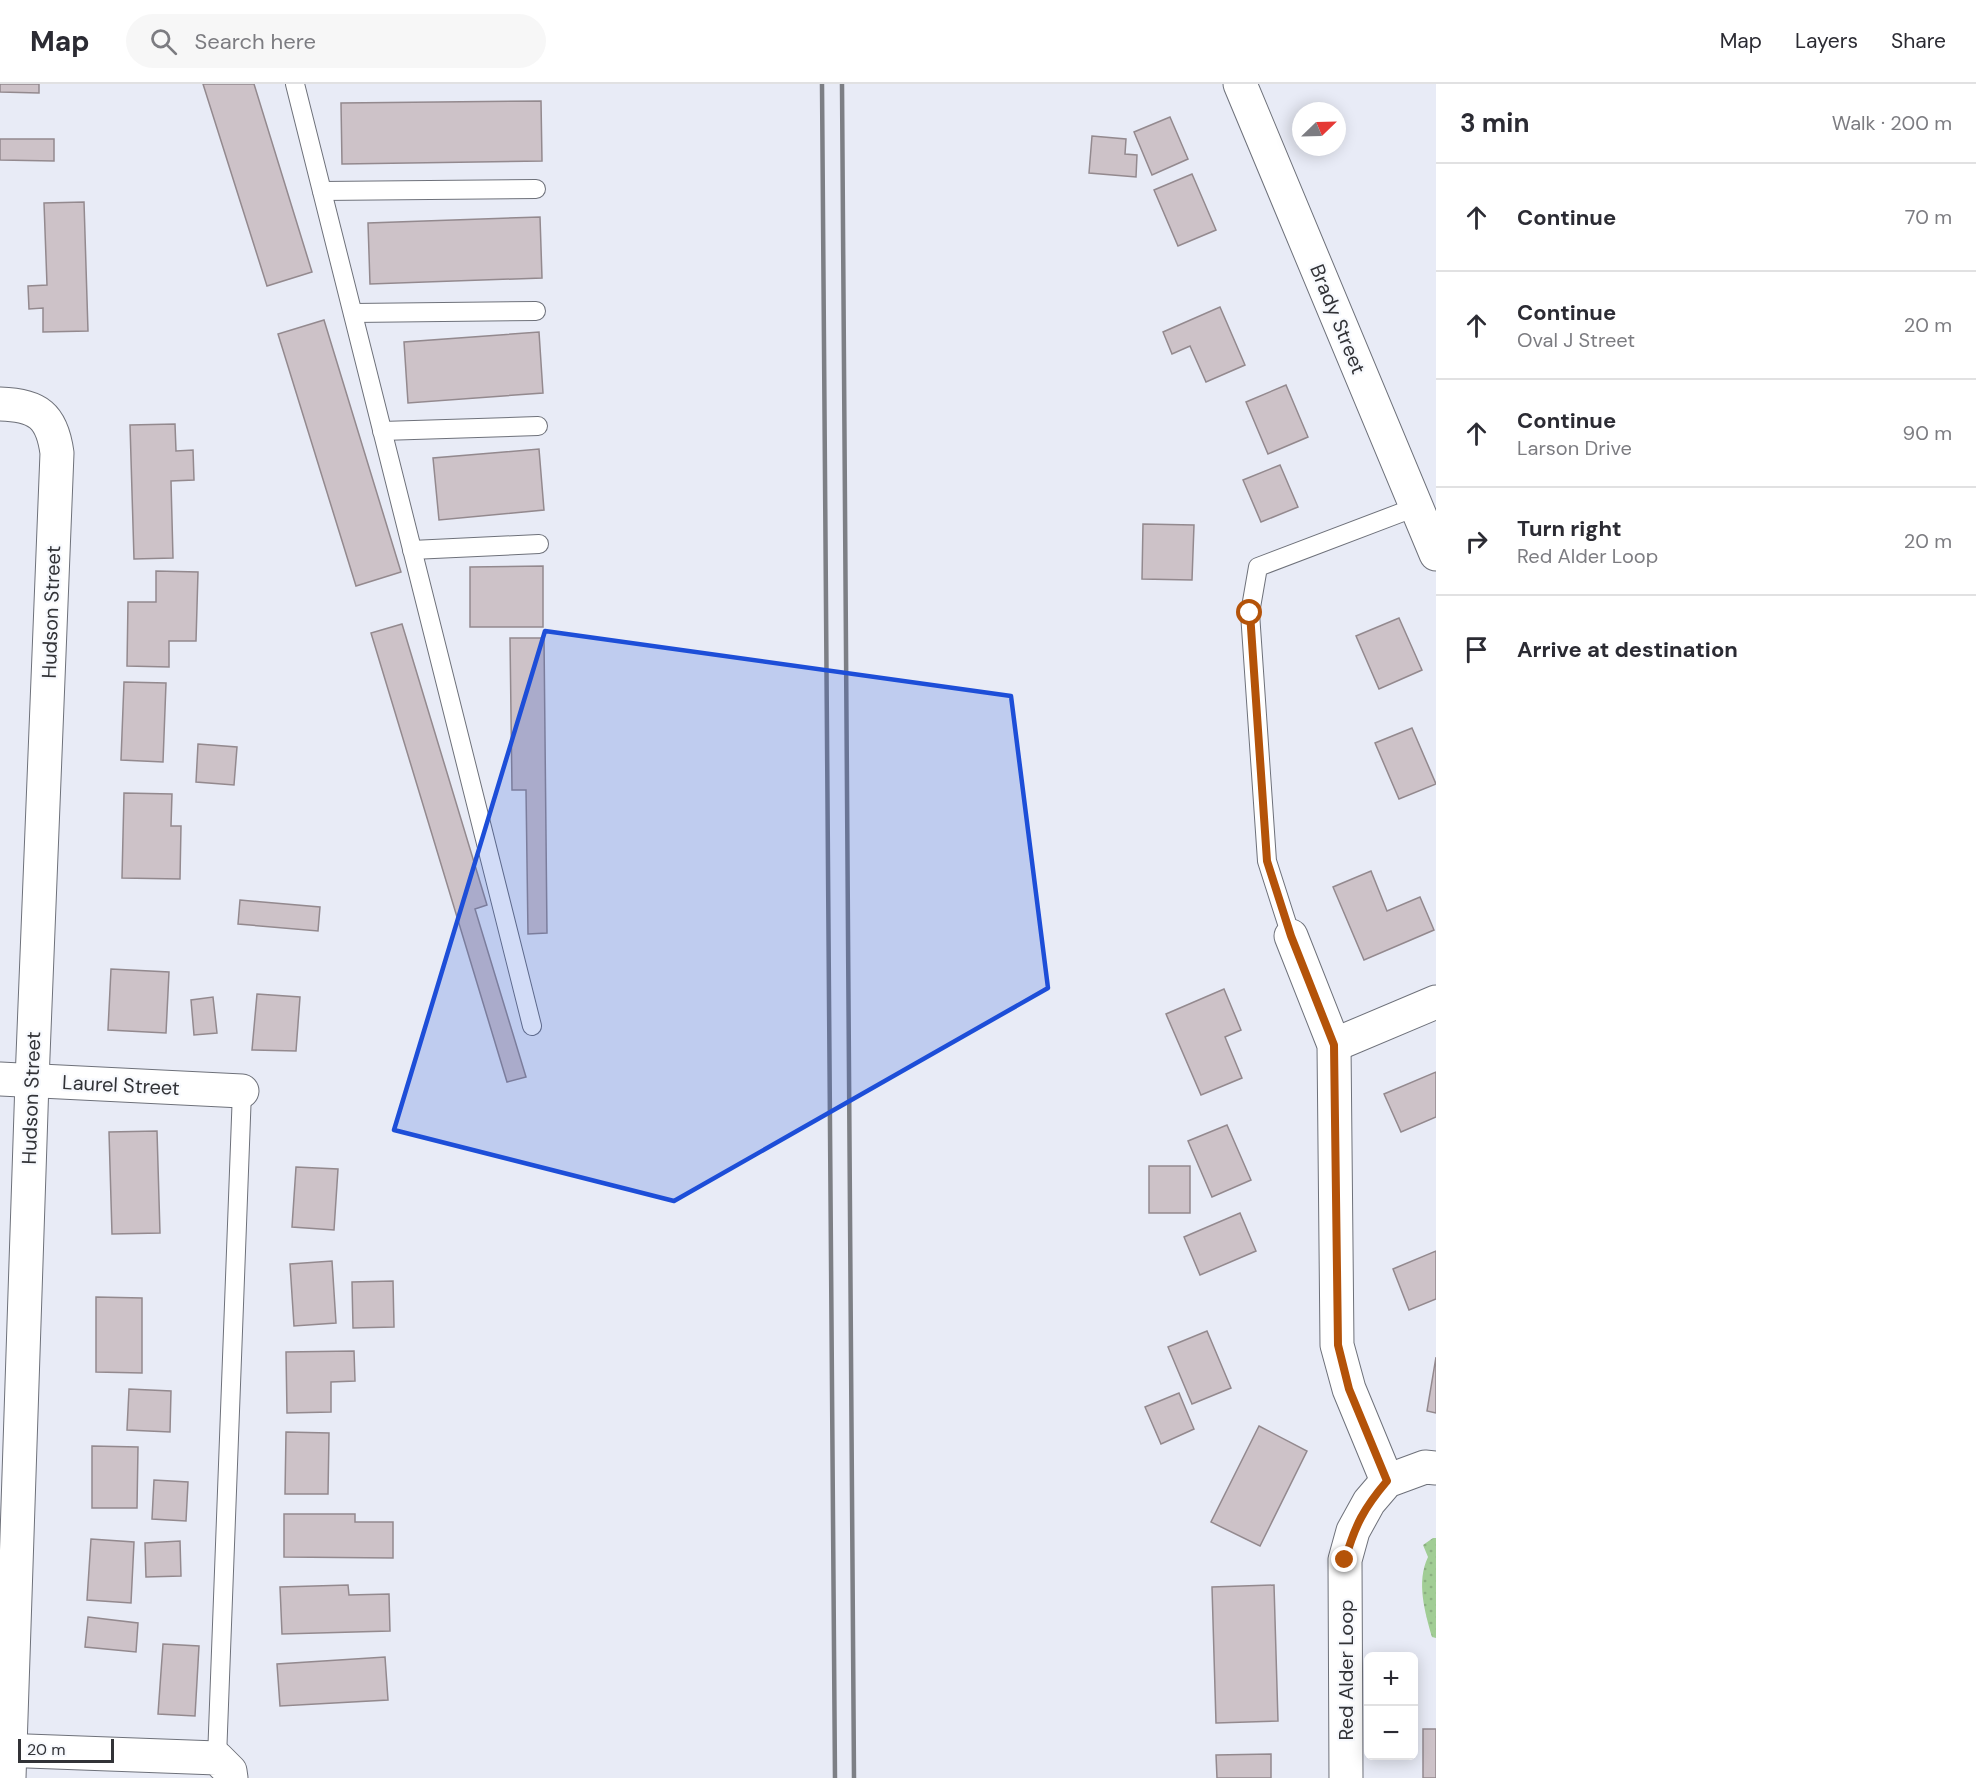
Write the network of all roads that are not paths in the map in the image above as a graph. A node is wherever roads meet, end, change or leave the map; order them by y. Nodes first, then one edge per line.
1 (295, 84) edge
2 (1240, 84) edge
3 (536, 189) dead end
4 (322, 191) junction
5 (536, 311) dead end
6 (353, 313) junction
7 (0, 404) edge
8 (538, 426) dead end
9 (382, 431) junction
10 (1416, 507) junction
11 (539, 544) dead end
12 (412, 550) junction
13 (1436, 554) edge
14 (1291, 936) joint
15 (1436, 1002) edge
16 (532, 1026) dead end
17 (1334, 1045) junction
18 (16, 1080) edge
19 (242, 1091) joint
20 (1436, 1468) edge
21 (1387, 1481) junction
22 (6, 1760) edge
23 (224, 1768) edge
24 (1346, 1778) edge

1 - 4 lane
2 - 10 street, Brady Street
3 - 4 lane
4 - 6 lane
5 - 6 lane
6 - 9 lane
7 - 18 street, Hudson Street
8 - 9 lane
9 - 12 lane
10 - 13 street, Brady Street
10 - 14 lane
11 - 12 lane
12 - 16 lane
14 - 17 street
15 - 17 street
17 - 21 street
18 - 19 street, Laurel Street
18 - 22 street, Hudson Street
19 - 23 lane
20 - 21 street
21 - 24 street, Red Alder Loop
22 - 23 street

